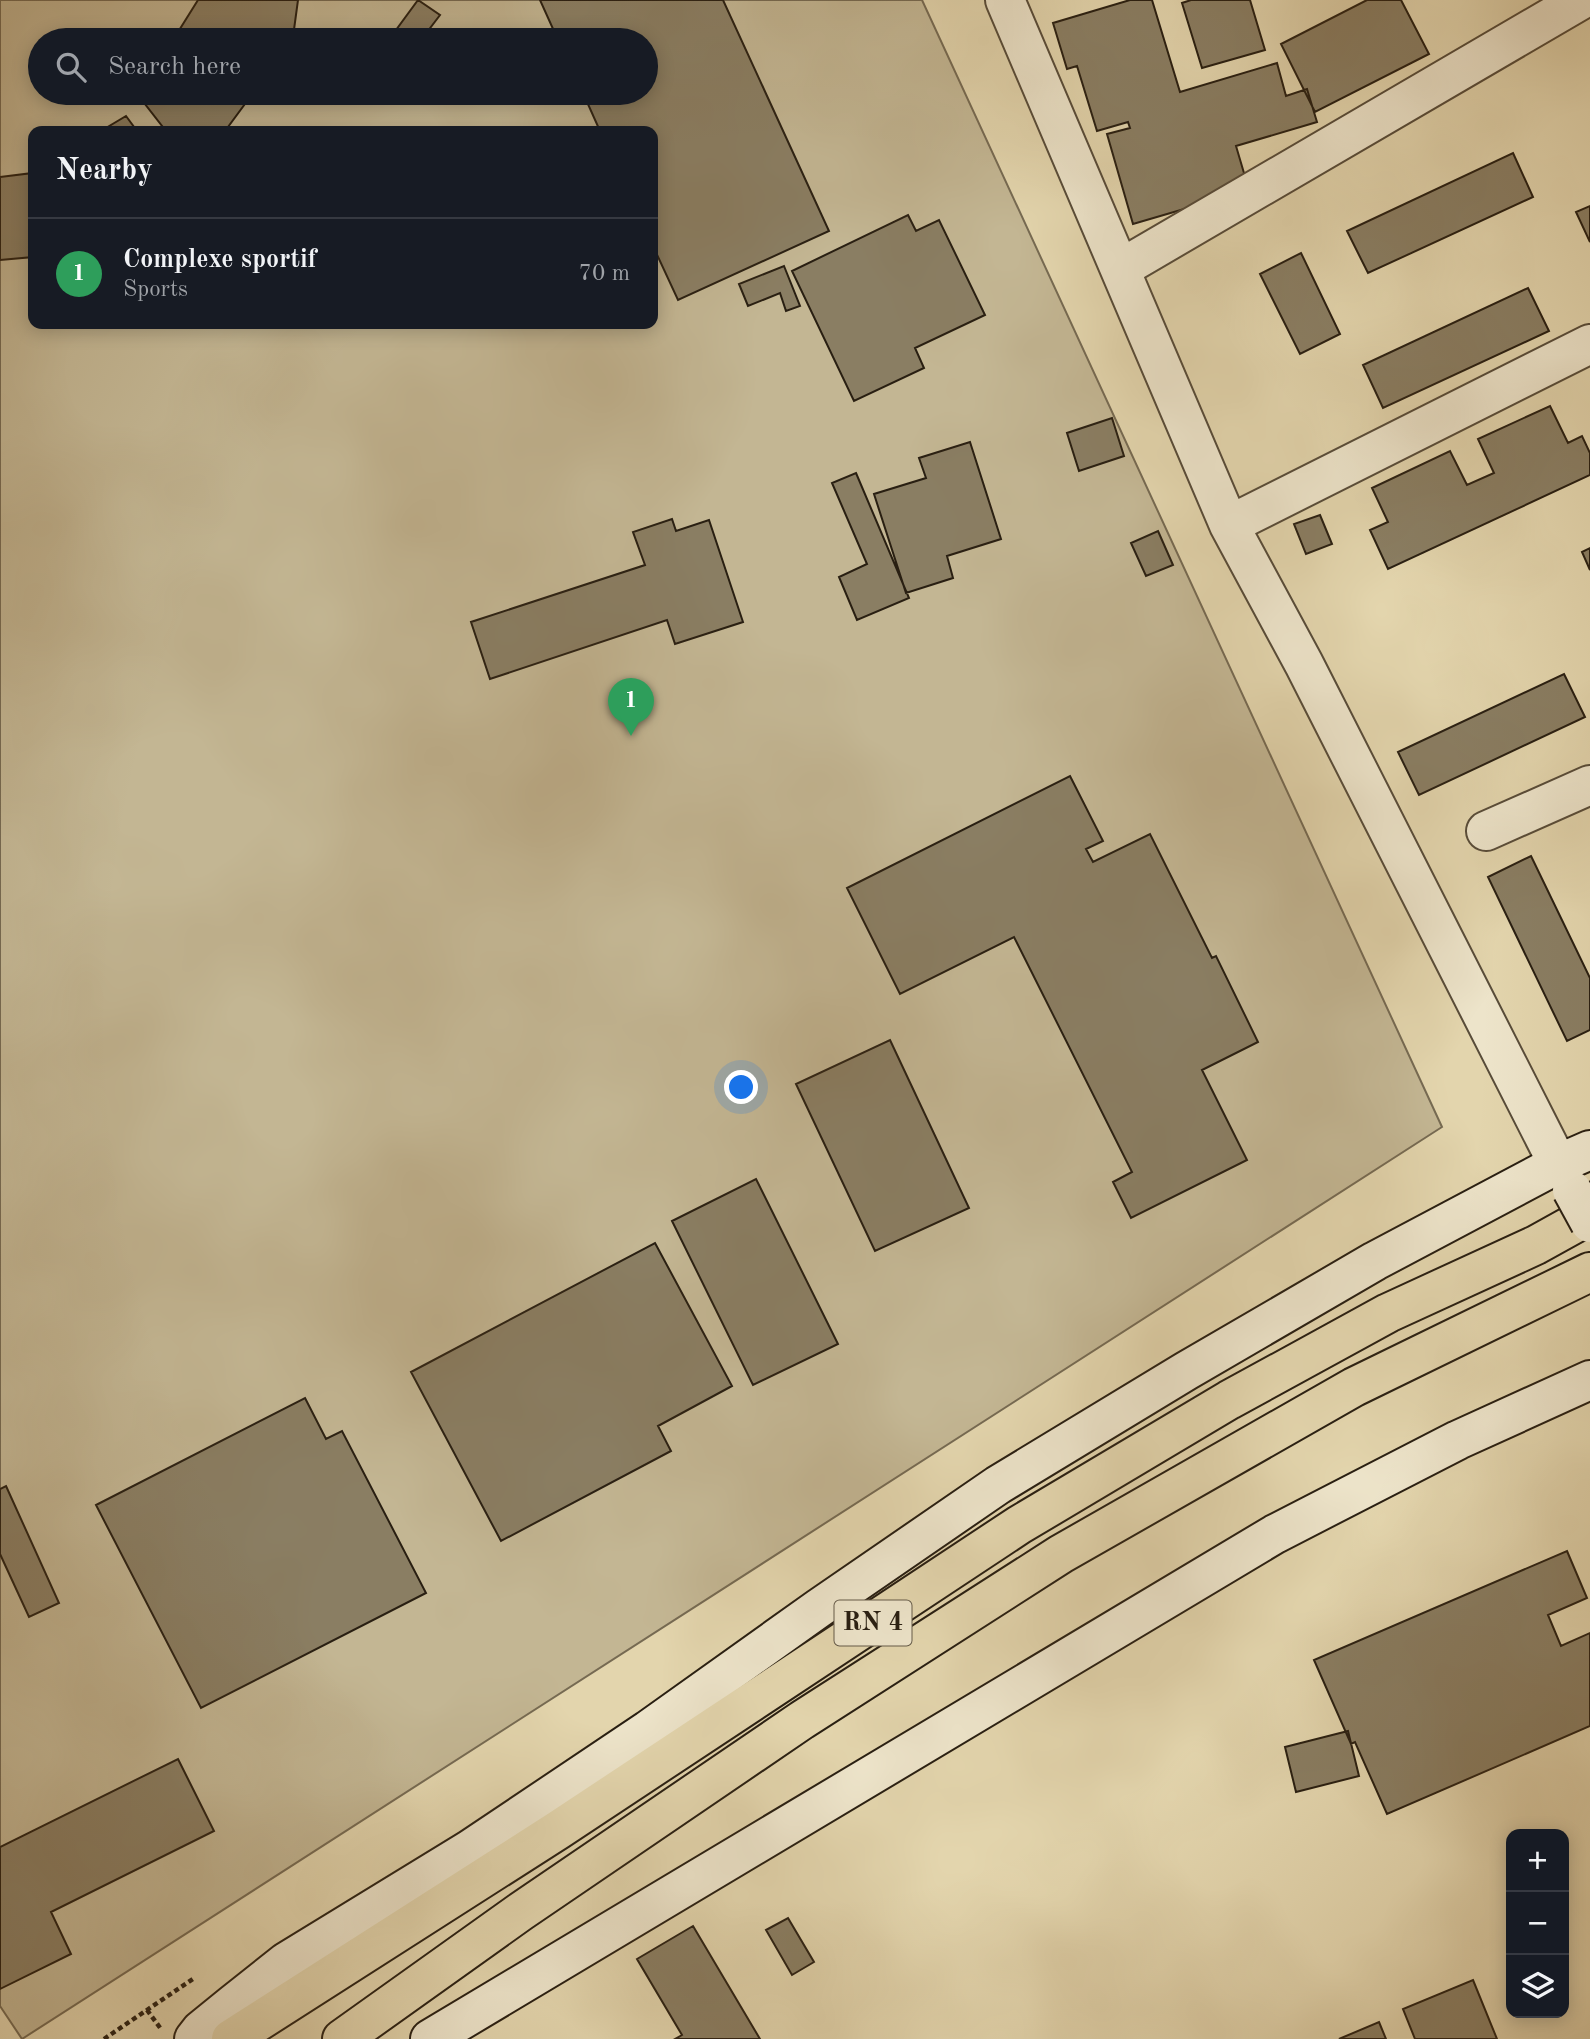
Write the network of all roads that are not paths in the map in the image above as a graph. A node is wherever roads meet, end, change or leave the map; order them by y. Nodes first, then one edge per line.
1 (1005, 0) edge
2 (1581, 0) edge
3 (1120, 268) junction
4 (1587, 354) edge
5 (1228, 525) junction
6 (1590, 785) edge
7 (1486, 831) dead end
8 (1578, 1180) edge
9 (1590, 1223) edge
10 (1590, 1272) edge
11 (1590, 1380) edge
12 (194, 2039) edge
13 (231, 2039) edge
14 (342, 2039) edge
15 (430, 2039) edge

1 - 3 main road
2 - 3 main road
3 - 5 main road
4 - 5 main road
5 - 8 main road
6 - 7 main road
8 - 9 main road, bridge
8 - 12 main road
8 - 13 highway, RN 4
10 - 14 highway, RN 4
11 - 15 main road

